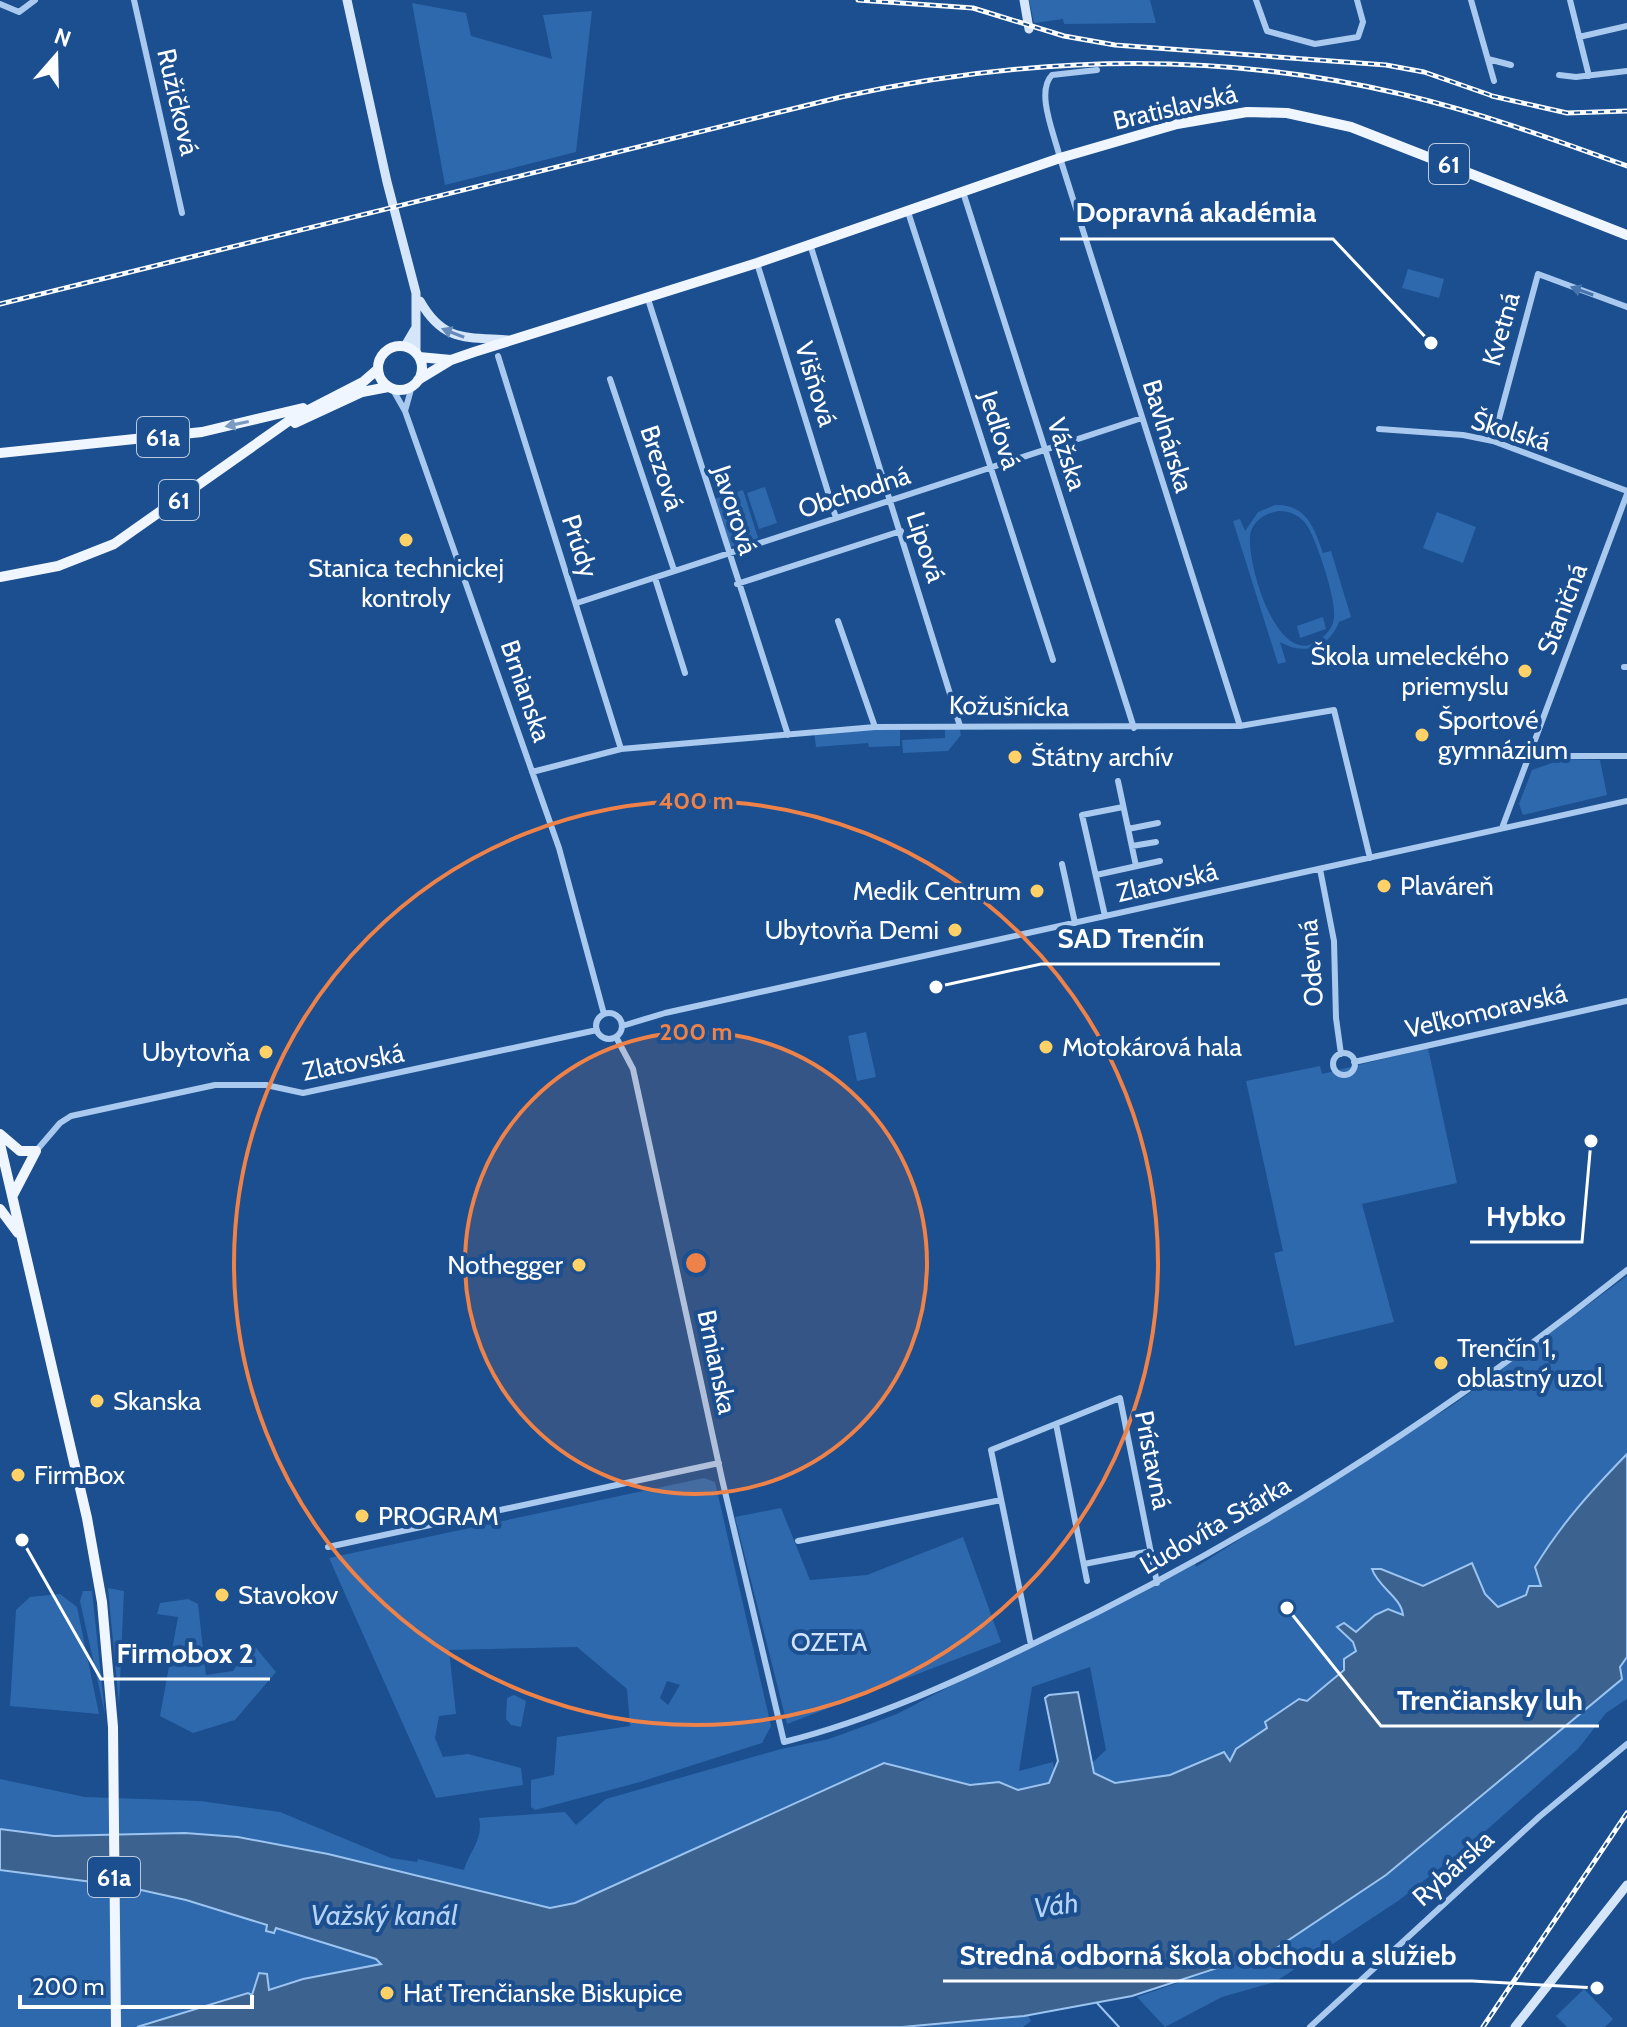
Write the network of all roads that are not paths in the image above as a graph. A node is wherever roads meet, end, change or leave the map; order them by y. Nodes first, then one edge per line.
1 (35, 0) edge
2 (134, 0) edge
3 (347, 0) edge
4 (1024, 0) edge
5 (1256, 0) edge
6 (1357, 0) edge
7 (1471, 0) edge
8 (1570, 0) edge
9 (0, 4) edge
10 (1627, 26) edge
11 (1029, 29) dead end
12 (1579, 37) junction
13 (1488, 59) junction
14 (1511, 65) dead end
15 (1097, 70) dead end
16 (1627, 71) edge
17 (1559, 75) dead end
18 (1589, 76) junction
19 (1494, 81) dead end
20 (1060, 158) junction
21 (963, 192) junction
22 (908, 212) junction
23 (182, 213) dead end
24 (1623, 232) edge
25 (809, 242) junction
26 (757, 263) junction
27 (416, 293) junction
28 (647, 296) junction
29 (1627, 307) edge
30 (417, 326) junction
31 (508, 340) junction
32 (405, 346) junction
33 (417, 355) junction
34 (498, 356) dead end
35 (451, 360) junction
36 (378, 369) junction
37 (610, 379) dead end
38 (415, 383) junction
39 (390, 388) junction
40 (313, 405) junction
41 (405, 411) junction
42 (1142, 418) junction
43 (1379, 429) dead end
44 (1493, 441) junction
45 (254, 444) junction
46 (1046, 452) junction
47 (5, 453) edge
48 (992, 469) junction
49 (1627, 492) edge
50 (890, 501) junction
51 (836, 518) junction
52 (901, 531) junction
53 (728, 553) junction
54 (674, 570) junction
55 (0, 577) edge
56 (655, 578) junction
57 (737, 584) junction
58 (577, 603) junction
59 (838, 621) dead end
60 (1053, 660) dead end
61 (685, 673) dead end
62 (960, 726) junction
63 (1240, 726) junction
64 (875, 727) junction
65 (1134, 728) junction
66 (788, 735) junction
67 (621, 749) junction
68 (1529, 756) junction
69 (1627, 756) edge
70 (532, 772) junction
71 (1118, 781) dead end
72 (1627, 801) edge
73 (1123, 807) junction
74 (1158, 823) dead end
75 (1502, 828) junction
76 (1128, 829) junction
77 (1156, 842) dead end
78 (1132, 846) junction
79 (1370, 858) junction
80 (1160, 861) dead end
81 (1062, 864) dead end
82 (1136, 866) junction
83 (1320, 869) junction
84 (1096, 875) junction
85 (1105, 916) junction
86 (1075, 923) junction
87 (1627, 1001) edge
88 (604, 1014) junction
89 (622, 1026) junction
90 (597, 1030) junction
91 (616, 1037) junction
92 (1341, 1054) junction
93 (1354, 1062) junction
94 (0, 1134) edge
95 (0, 1144) edge
96 (36, 1151) junction
97 (12, 1197) junction
98 (0, 1209) edge
99 (22, 1237) junction
100 (1627, 1270) edge
101 (1056, 1424) junction
102 (719, 1463) junction
103 (1001, 1500) junction
104 (798, 1541) dead end
105 (328, 1547) dead end
106 (1151, 1551) junction
107 (1084, 1564) junction
108 (1087, 1581) dead end
109 (1157, 1583) junction
110 (1031, 1645) junction
111 (784, 1742) joint
112 (1627, 1744) edge
113 (1627, 1885) edge
114 (116, 2027) edge
115 (1310, 2027) edge
116 (1515, 2027) edge

1 - 9 street
2 - 23 street, Ružičková
3 - 27 street
4 - 11 street
5 - 6 street
7 - 13 street
8 - 12 street
10 - 12 street
12 - 18 street
13 - 14 street
13 - 19 street
15 - 20 street, Bavlnárska
16 - 18 street
17 - 18 street
20 - 21 main road, 61
20 - 24 main road, Bratislavská / 61
20 - 42 street, Bavlnárska
21 - 22 main road, 61
21 - 46 street, Vážska
22 - 25 main road, 61
22 - 48 street, Jedľová
25 - 26 main road, 61
25 - 50 street, Lipová
26 - 28 main road, 61
26 - 51 street, Višňová
27 - 30 street
31 -> 27 street
28 - 31 main road, 61
28 - 53 street, Javorová
29 -> 44 street, Kvetná
30 - 32 street
30 - 33 street
31 - 35 main road, 61
32 - 33 main road, 61
32 - 36 main road, 61
33 - 35 main road, 61
33 - 38 main road
34 - 58 street, Prúdy
35 - 38 main road, 61
36 - 39 main road
36 - 40 main road, 61
37 - 54 street, Brezová
38 - 39 main road, 61
38 - 41 street
39 - 41 street, Brnianska
39 - 45 main road, 61
40 - 45 main road, 61
40 -> 47 main road, 61a
41 - 70 street, Brnianska
42 - 46 street, Obchodná
42 - 63 street, Bavlnárska
43 - 44 street, Školská
44 - 49 street, Školská
45 - 55 main road, 61
46 - 48 street, Obchodná
46 - 65 street, Vážska
48 - 50 street, Obchodná
48 - 60 street, Jedľová
49 - 68 street, Staničná
50 - 51 street, Obchodná
50 - 52 street, Lipová
51 - 53 street, Obchodná
52 - 57 street, Obchodná
52 - 62 street, Lipová
53 - 54 street, Obchodná
53 - 57 street, Javorová
54 - 56 street, Obchodná
56 - 58 street, Obchodná
56 - 61 street
57 - 66 street, Javorová
58 - 67 street, Prúdy
59 - 64 street
62 - 64 street, Kožušnícka
62 - 65 street, Kožušnícka
63 - 65 street, Kožušnícka
63 - 79 street, Kožušnícka
64 - 66 street, Kožušnícka
66 - 67 street, Kožušnícka
67 - 70 street, Kožušnícka
68 - 69 street
68 - 75 street, Staničná
70 - 88 street, Brnianska
71 - 73 street
72 - 75 street, Zlatovská
73 - 76 street
73 - 84 street
74 - 76 street
75 - 79 street, Zlatovská
76 - 78 street
77 - 78 street
78 - 82 street
79 - 83 street, Zlatovská
80 - 82 street
81 - 86 street
82 - 84 street
83 - 85 street, Zlatovská
83 - 92 street, Odevná
84 - 85 street
85 - 86 street, Zlatovská
86 - 89 street, Zlatovská
87 - 93 street, Veľkomoravská
88 - 89 street
88 - 90 street
89 - 91 street
90 - 91 street
90 - 96 street, Zlatovská
91 - 102 street, Brnianska
92 - 93 street
92 - 93 street
94 - 96 main road
95 - 97 main road, 61a
96 - 97 main road
97 - 99 main road, 61a
98 - 99 main road
99 - 114 main road, 61a
100 - 109 street, Ľudovíta Stárka
101 - 103 street, Prístavná
101 - 106 street, Prístavná
101 - 107 street
102 - 105 street
102 - 111 street, Brnianska
103 - 104 street
103 - 110 street, Prístavná
106 - 107 street, Prístavná
106 - 109 street, Prístavná
107 - 108 street
109 - 110 street, Ľudovíta Stárka
110 - 111 street, Ľudovíta Stárka
112 - 115 street, Rybárska
113 - 116 street

